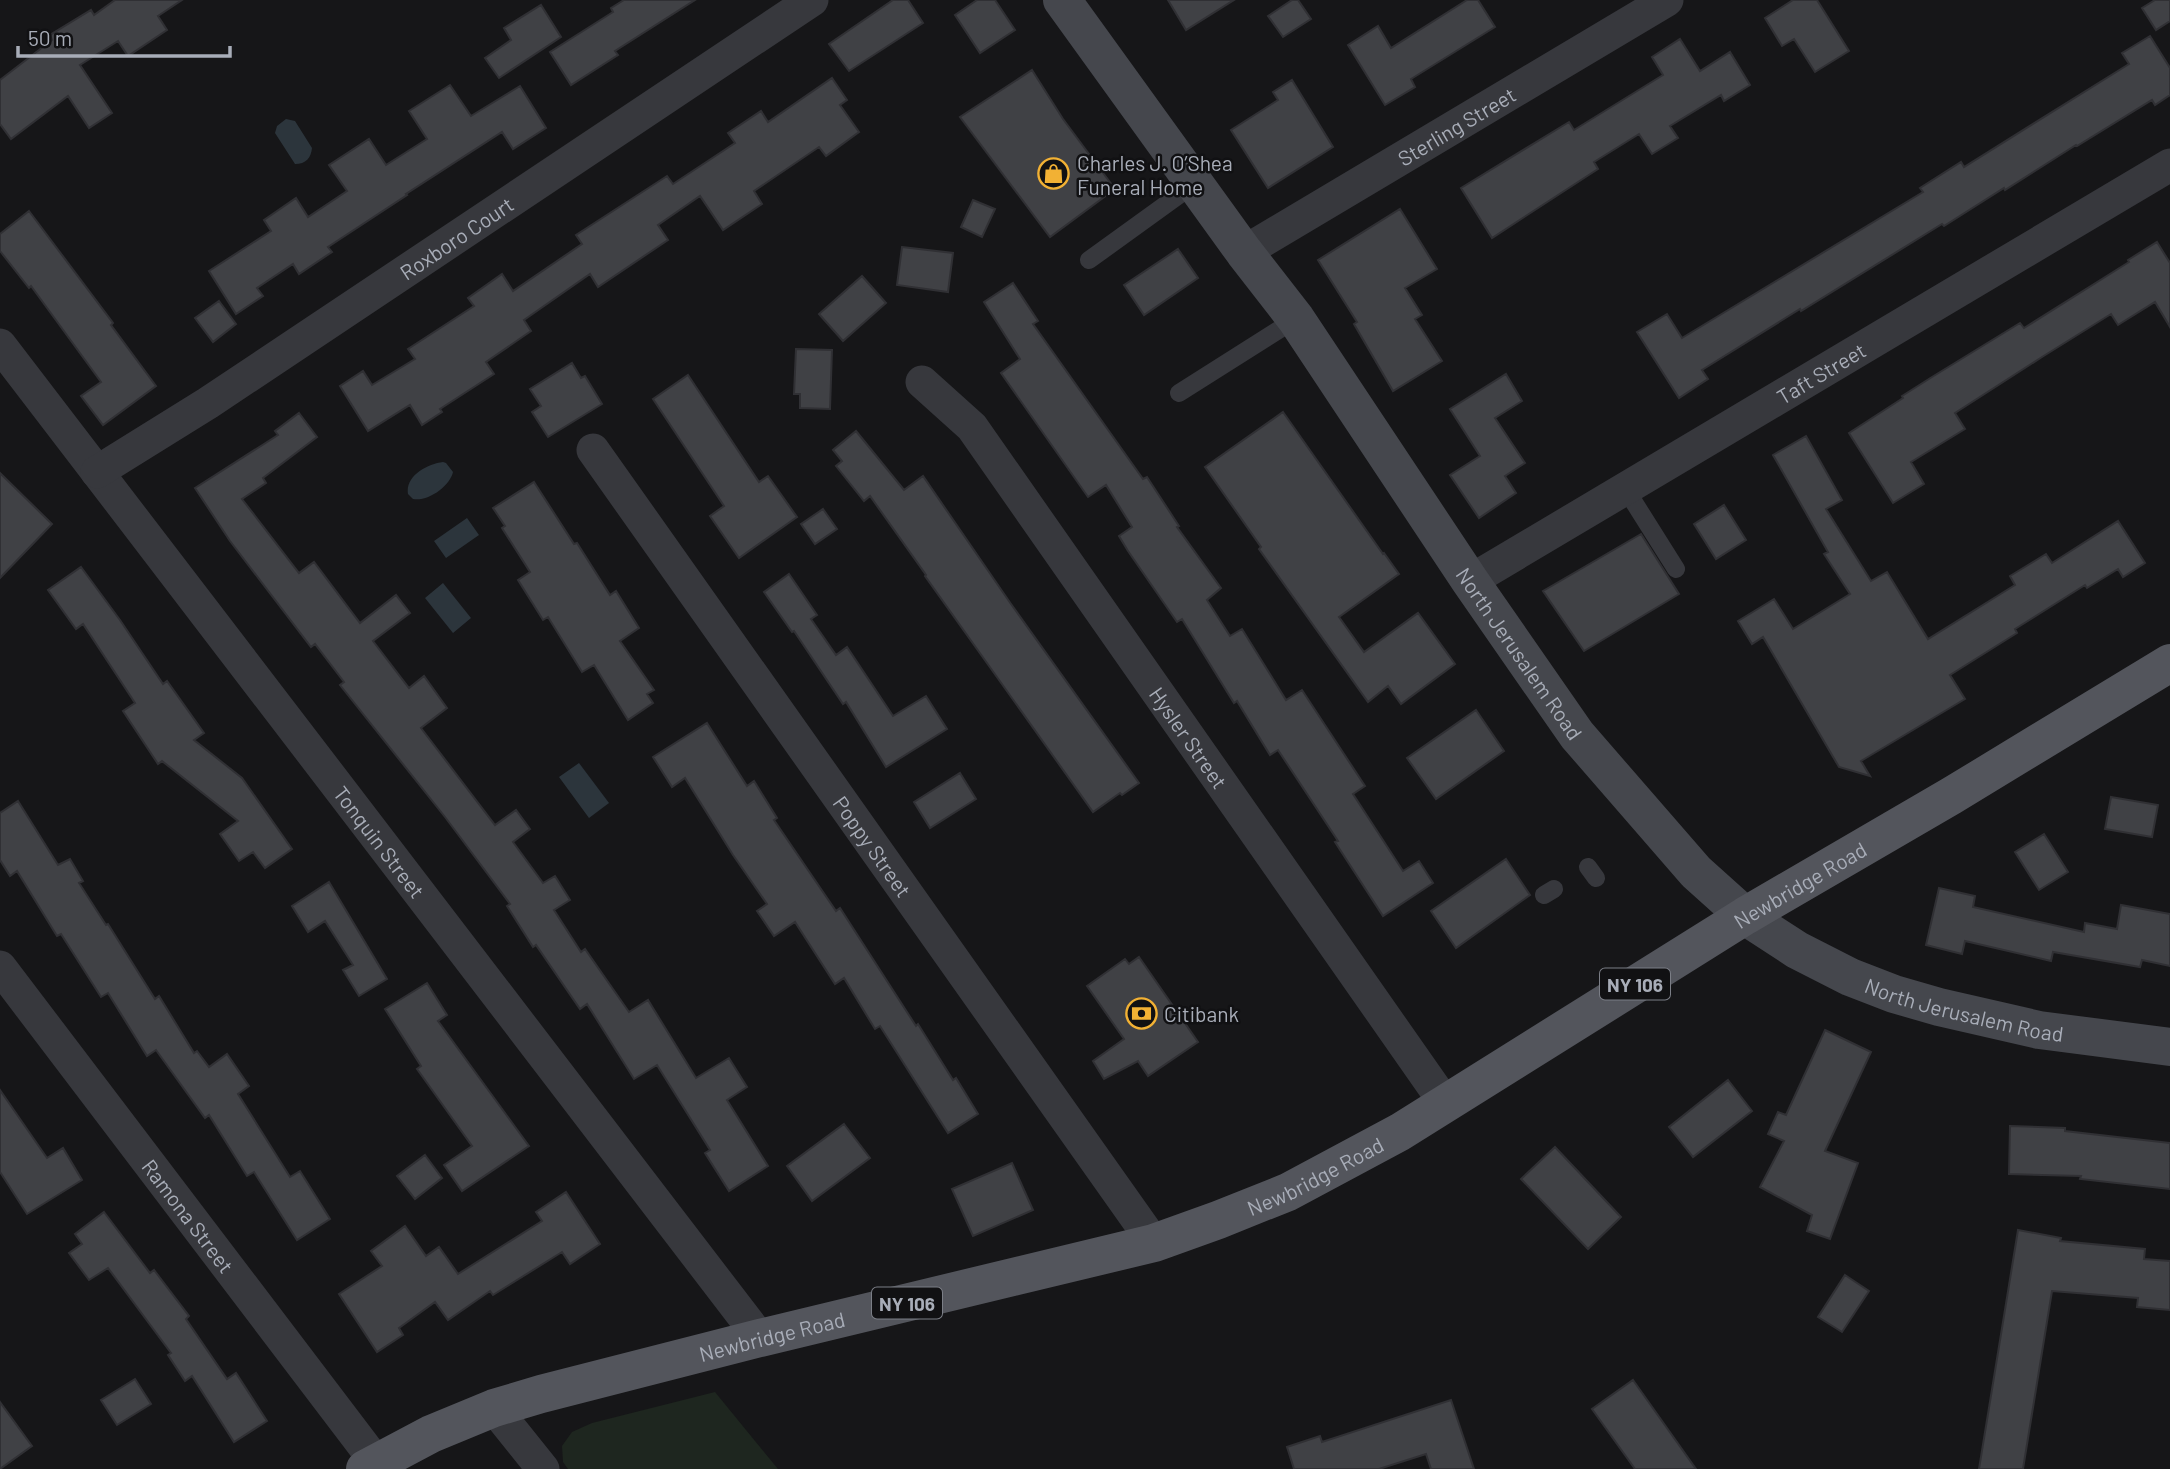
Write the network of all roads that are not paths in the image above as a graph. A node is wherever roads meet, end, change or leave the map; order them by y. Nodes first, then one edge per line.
1 (812, 0) edge
2 (1062, 0) edge
3 (1667, 0) edge
4 (2170, 165) edge
5 (1197, 182) junction
6 (1244, 252) junction
7 (1089, 260) dead end
8 (1296, 318) junction
9 (0, 345) edge
10 (922, 382) dead end
11 (1179, 393) dead end
12 (593, 450) dead end
13 (97, 472) junction
14 (1625, 488) junction
15 (1676, 569) dead end
16 (1470, 581) junction
17 (2170, 663) edge
18 (1745, 916) junction
19 (0, 967) edge
20 (2170, 1047) edge
21 (1445, 1103) junction
22 (1154, 1243) junction
23 (760, 1338) junction
24 (494, 1408) junction
25 (370, 1466) edge
26 (543, 1469) edge

1 - 13 street, Roxboro Court
2 - 5 main road, North Jerusalem Road
3 - 6 street, Sterling Street
4 - 14 street, Taft Street
5 - 6 main road, North Jerusalem Road
5 - 7 lane
6 - 8 main road, North Jerusalem Road
8 - 11 lane
8 - 16 main road, North Jerusalem Road
9 - 13 street, Tonquin Street
10 - 21 street, Hysler Street
12 - 22 street, Poppy Street
13 - 23 street, Tonquin Street
14 - 15 lane
14 - 16 street, Taft Street
16 - 18 main road, North Jerusalem Road
17 - 18 main road, Newbridge Road / NY 106
18 - 20 main road, North Jerusalem Road
18 - 21 main road, Newbridge Road / NY 106
19 - 25 street, Ramona Street
21 - 22 main road, Newbridge Road / NY 106
22 - 23 main road, Newbridge Road / NY 106
23 - 24 main road, Newbridge Road / NY 106
24 - 25 main road, Newbridge Road / NY 106
24 - 26 street

